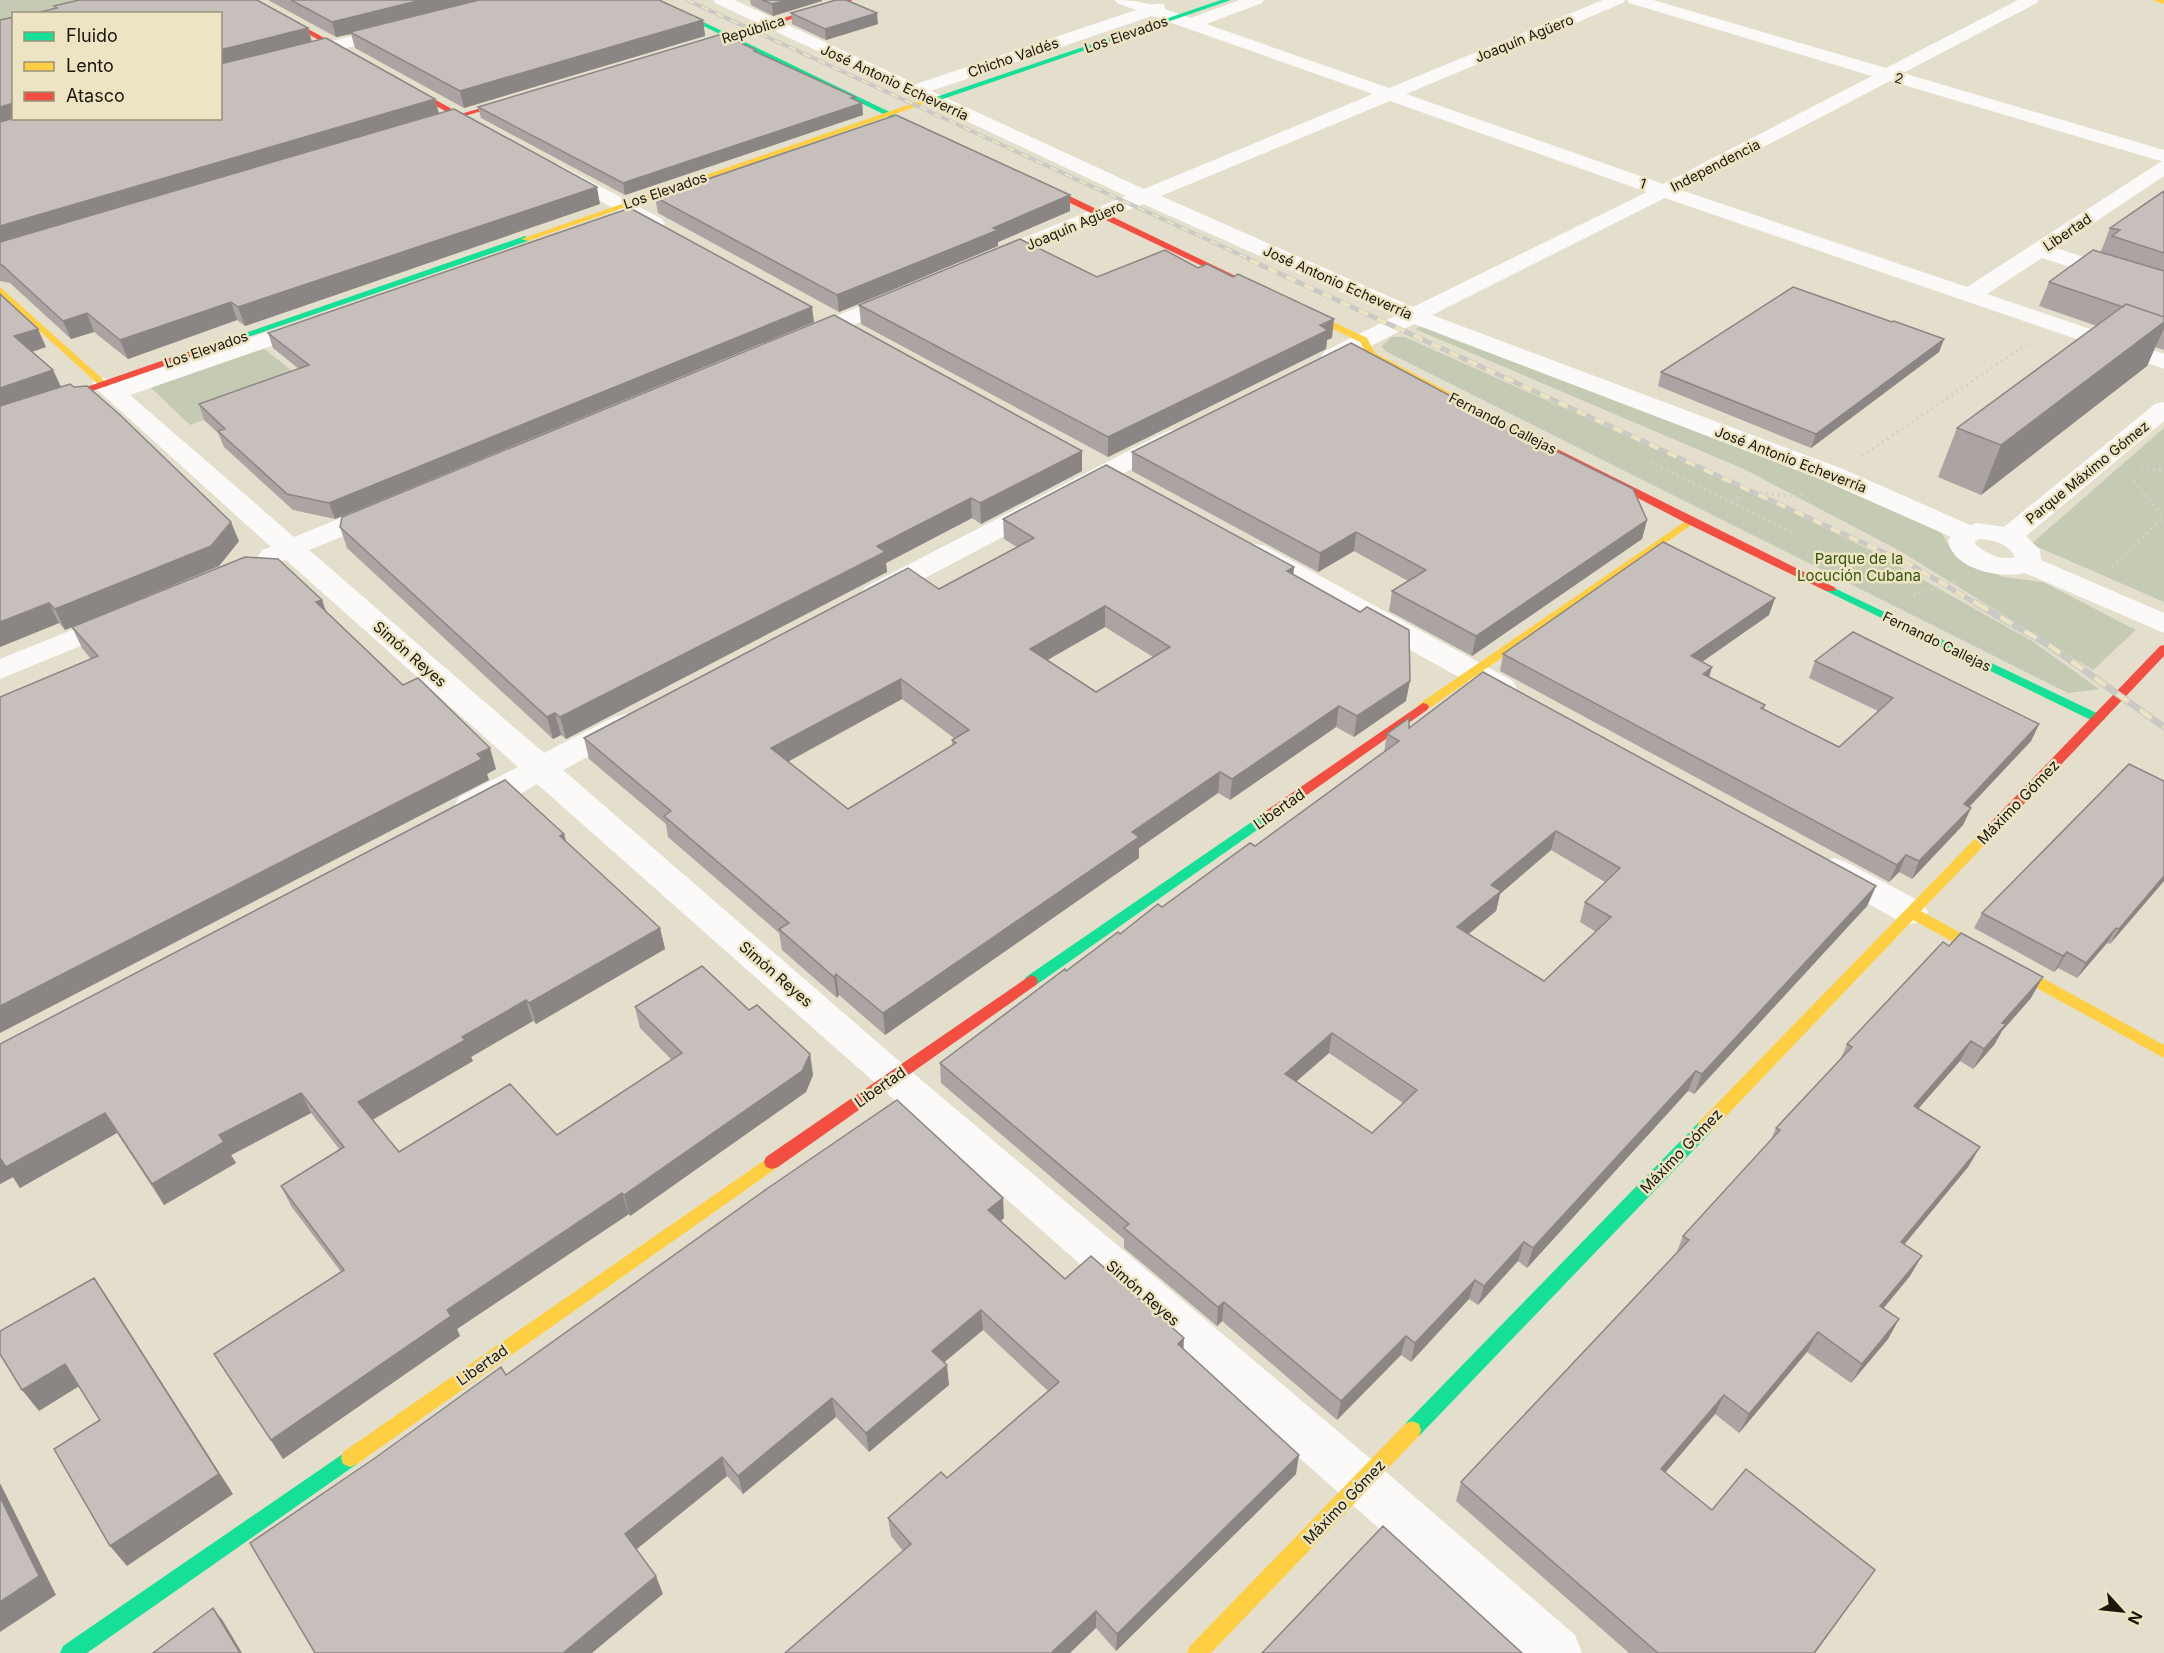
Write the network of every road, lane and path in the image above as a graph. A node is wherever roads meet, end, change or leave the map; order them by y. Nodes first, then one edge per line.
1 (251, 0) edge
2 (653, 0) edge
3 (721, 0) edge
4 (850, 0) edge
5 (1123, 0) edge
6 (1183, 0) edge
7 (1228, 0) edge
8 (1256, 0) edge
9 (1617, 0) edge
10 (1635, 0) edge
11 (2031, 0) edge
12 (2156, 0) edge
13 (2164, 2) edge
14 (1152, 10) junction
15 (770, 24) junction
16 (1189, 24) junction
17 (413, 26) edge
18 (726, 37) junction
19 (334, 46) junction
20 (670, 54) edge
21 (222, 74) edge
22 (1889, 75) junction
23 (913, 91) junction
24 (538, 93) edge
25 (1388, 94) junction
26 (460, 116) junction
27 (901, 120) junction
28 (404, 133) edge
29 (490, 133) edge
30 (932, 135) edge
31 (2164, 156) edge
32 (541, 160) edge
33 (2164, 167) edge
34 (1017, 174) edge
35 (1664, 191) junction
36 (1143, 196) junction
37 (635, 212) junction
38 (1101, 214) junction
39 (676, 235) edge
40 (2040, 250) junction
41 (969, 269) edge
42 (926, 287) edge
43 (0, 290) edge
44 (1259, 290) edge
45 (2164, 290) edge
46 (1969, 296) junction
47 (1280, 300) edge
48 (808, 307) edge
49 (1416, 317) junction
50 (838, 324) junction
51 (2055, 325) junction
52 (869, 340) edge
53 (1364, 340) junction
54 (783, 346) edge
55 (2164, 362) edge
56 (1313, 366) edge
57 (109, 389) junction
58 (2164, 409) edge
59 (0, 420) edge
60 (1199, 424) edge
61 (1096, 465) junction
62 (2124, 469) dead end
63 (2134, 469) dead end
64 (2164, 470) edge
65 (1834, 475) junction
66 (1138, 488) edge
67 (400, 503) edge
68 (2163, 517) edge
69 (1690, 521) junction
70 (1968, 534) junction
71 (2009, 536) junction
72 (1233, 540) edge
73 (290, 548) junction
74 (2013, 565) junction
75 (247, 566) edge
76 (2088, 591) junction
77 (855, 603) edge
78 (1871, 609) junction
79 (140, 611) edge
80 (2164, 624) edge
81 (2164, 649) edge
82 (0, 670) edge
83 (1474, 672) junction
84 (1526, 701) edge
85 (645, 713) edge
86 (2099, 719) junction
87 (540, 768) junction
88 (445, 818) edge
89 (1817, 861) edge
90 (1911, 912) junction
91 (2164, 1052) edge
92 (893, 1078) junction
93 (1363, 1482) junction
94 (70, 1653) edge
95 (1197, 1653) edge
96 (1557, 1653) edge

1 - 19 street
2 - 18 street
3 - 15 street, José Antonio Echeverría
4 - 15 street, República
5 - 14 street, 1
6 - 14 street, Chicho Valdés
7 - 57 street, Los Elevados
8 - 16 street
9 - 25 street, Joaquín Agüero
10 - 22 street, 2
11 - 22 street, Independencia
12 - 13 street
14 - 16 street, 1
14 - 23 street, Chicho Valdés
15 - 18 street, República
15 - 23 street, José Antonio Echeverría
16 - 25 street, 1
17 - 19 street
18 - 20 street, República
18 - 27 street
19 - 21 street
19 - 26 street
22 - 31 street, 2
22 - 35 street, Independencia
23 - 36 street, José Antonio Echeverría
24 - 26 street
25 - 35 street, 1
25 - 36 street, Joaquín Agüero
26 - 28 street
26 - 29 street
27 - 30 street
27 - 37 street
32 - 37 street
33 - 40 street, Libertad
34 - 38 street
35 - 46 street, 1
35 - 49 street, Independencia
36 - 38 street, Joaquín Agüero
36 - 49 street, José Antonio Echeverría
37 - 39 street
37 - 57 street
38 - 41 street, Joaquín Agüero
38 - 44 street
40 - 45 street
40 - 46 street, Libertad
42 - 50 street
43 - 57 street, Simón Reyes
46 - 51 street, 1
47 - 53 street, Fernando Callejas
48 - 50 street
49 - 53 street, Independencia
49 - 65 street, José Antonio Echeverría
50 - 52 street
50 - 54 street
51 - 55 street, 1
51 - 65 path
53 - 56 street, Independencia
53 - 69 street, Fernando Callejas
57 - 59 street, Los Elevados
57 - 73 street, Simón Reyes
58 - 71 street, Parque Máximo Gómez
60 - 61 street
61 - 66 street
61 - 77 street
62 - 68 path
63 - 64 path
65 - 69 path
65 - 70 street, José Antonio Echeverría
67 - 73 street
68 - 76 path
69 - 78 street, Fernando Callejas
69 - 83 street, Libertad
70 - 71 street, José Antonio Echeverría
70 - 74 street
71 - 74 street
72 - 83 street
73 - 75 street
73 - 87 street, Simón Reyes
74 - 76 street
74 - 78 path
76 - 80 street
78 - 86 street, Fernando Callejas
79 - 82 street
81 - 86 street, Máximo Gómez
83 - 84 street
83 - 92 street, Libertad
85 - 87 street
86 - 90 street, Máximo Gómez
87 - 88 street
87 - 92 street, Simón Reyes
89 - 90 street
90 - 91 street
90 - 93 street, Máximo Gómez
92 - 93 street, Simón Reyes
92 - 94 street, Libertad
93 - 95 street, Máximo Gómez
93 - 96 street, Simón Reyes

